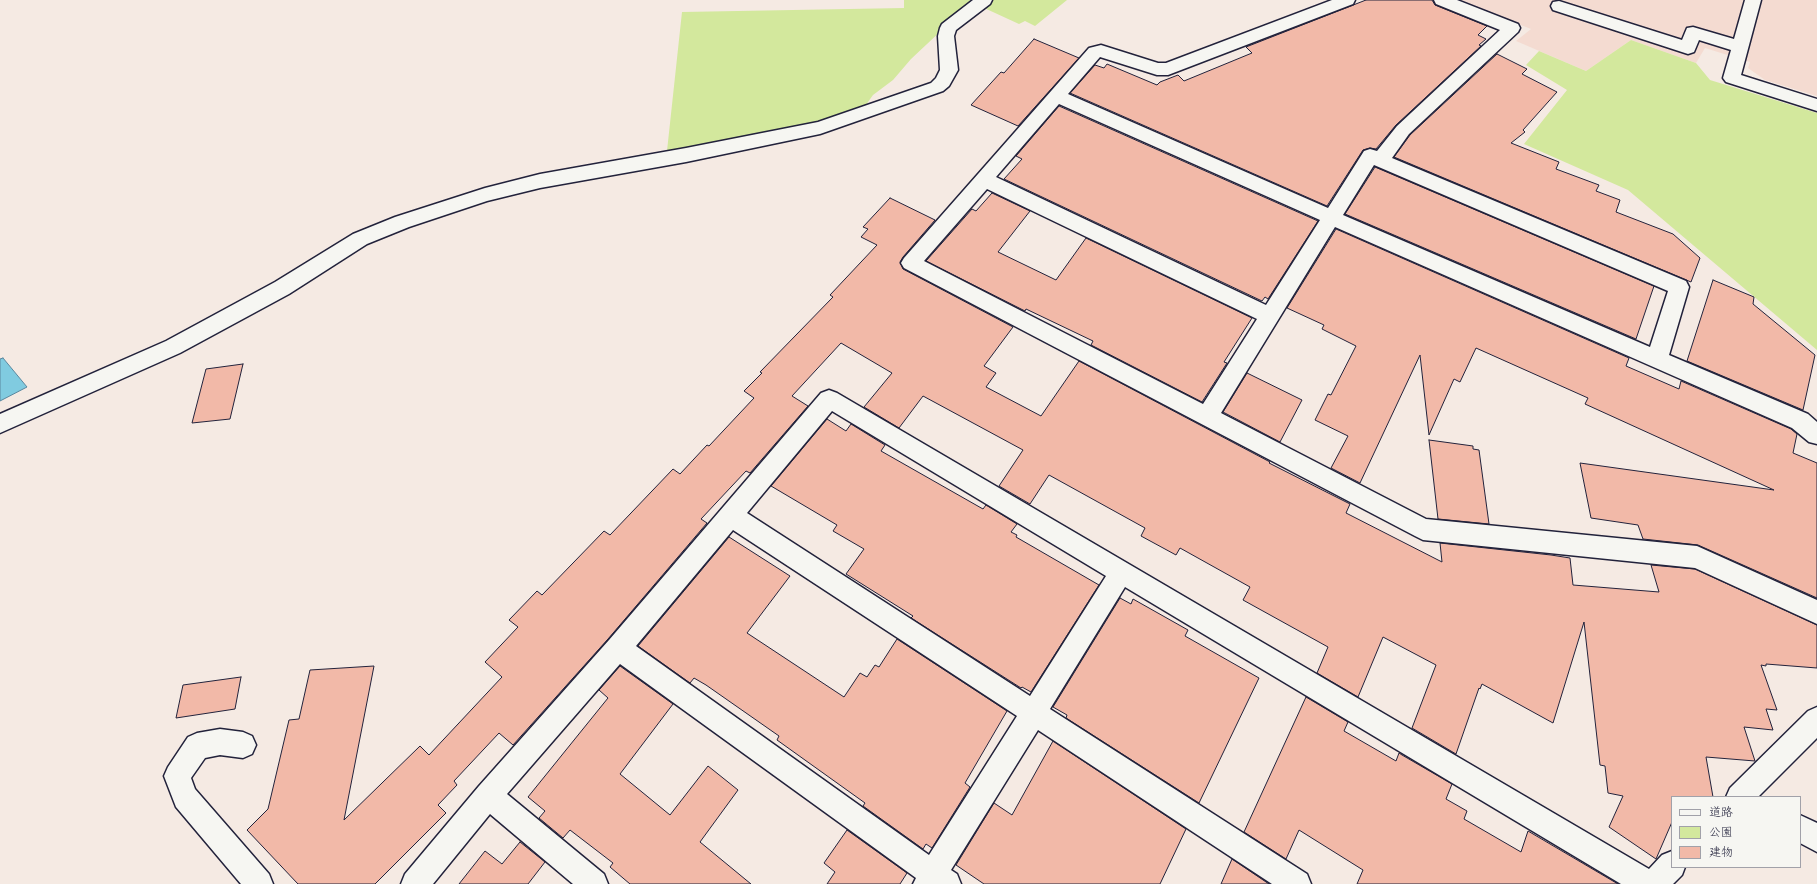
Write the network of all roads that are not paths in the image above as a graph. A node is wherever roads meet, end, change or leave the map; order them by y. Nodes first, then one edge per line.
1 (984, 0) edge
2 (1347, 0) edge
3 (1442, 0) edge
4 (1753, 0) edge
5 (1559, 6) dead end
6 (1740, 47) junction
7 (1056, 96) junction
8 (1817, 105) edge
9 (1380, 160) junction
10 (983, 179) junction
11 (1330, 217) junction
12 (1269, 315) junction
13 (1657, 359) junction
14 (1207, 417) junction
15 (0, 424) edge
16 (1817, 435) edge
17 (730, 515) junction
18 (1121, 573) junction
19 (1817, 612) edge
20 (618, 648) junction
21 (1035, 714) junction
22 (1817, 720) edge
23 (243, 745) dead end
24 (488, 796) junction
25 (1743, 796) edge
26 (1801, 829) edge
27 (1817, 838) edge
28 (1671, 866) edge
29 (936, 881) edge
30 (259, 884) edge
31 (415, 884) edge
32 (594, 884) edge
33 (1297, 884) edge
34 (1647, 884) edge
35 (1654, 884) edge

1 - 15 street
2 - 7 street
3 - 9 street
4 - 6 street
5 - 6 street
6 - 8 street
7 - 10 street
7 - 11 street
9 - 11 street
9 - 13 street
10 - 12 street
10 - 14 street
11 - 12 street
11 - 13 street
12 - 14 street
13 - 16 street
14 - 19 street
17 - 18 street
17 - 20 street
17 - 21 street
18 - 21 street
18 - 34 street
20 - 24 street
20 - 29 street
21 - 29 street
21 - 33 street
22 - 25 street
23 - 30 street
24 - 31 street
24 - 32 street
26 - 27 street
28 - 35 street

